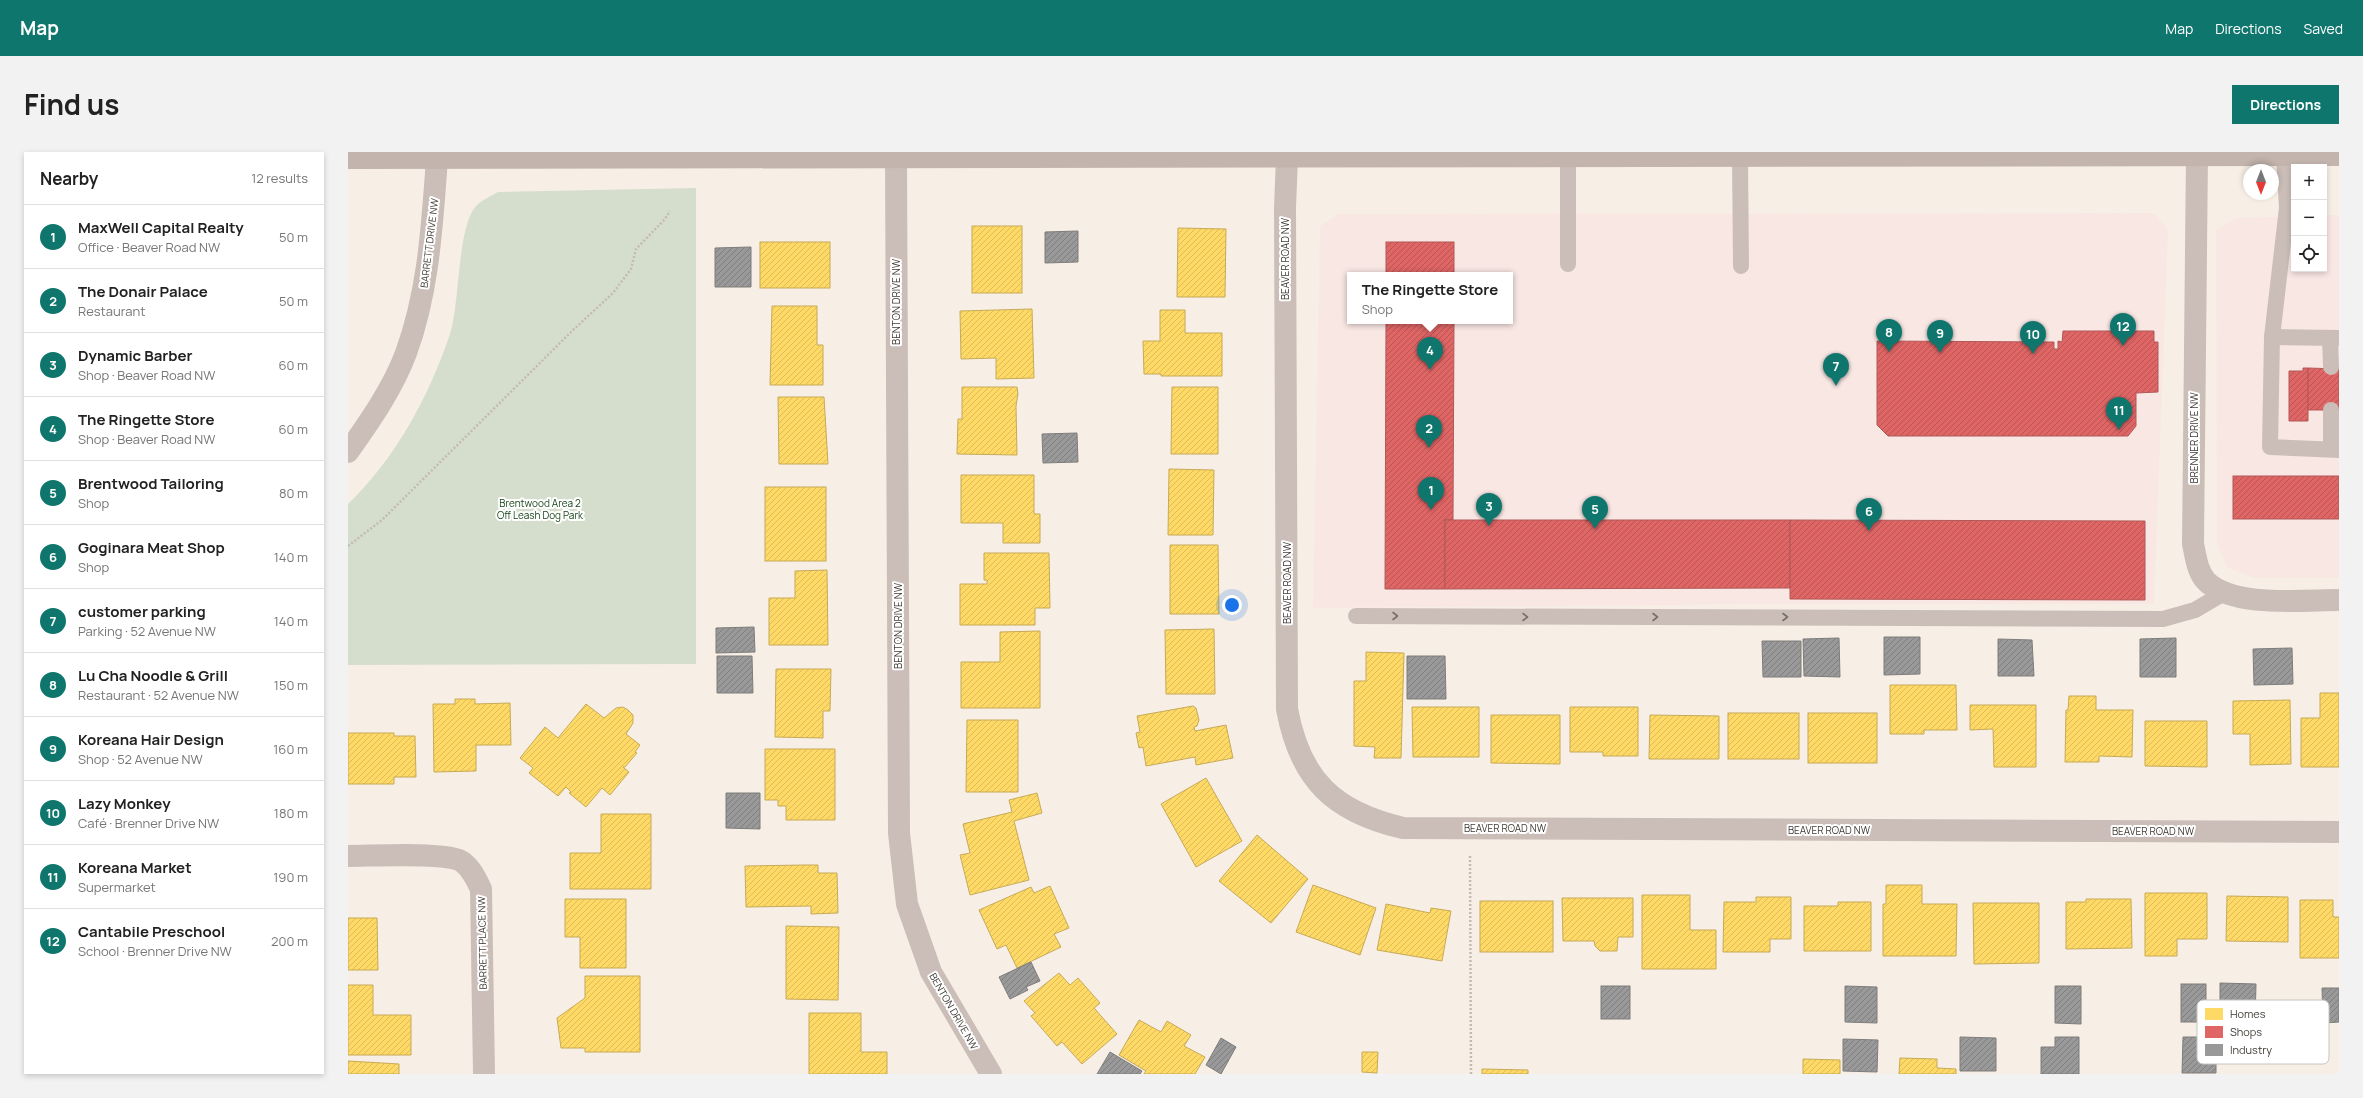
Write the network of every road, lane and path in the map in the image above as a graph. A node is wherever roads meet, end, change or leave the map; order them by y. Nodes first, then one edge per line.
1 (2197, 155) junction
2 (2284, 155) junction
3 (2339, 155) edge
4 (437, 156) edge
5 (662, 156) edge
6 (1568, 156) junction
7 (1740, 156) junction
8 (896, 157) junction
9 (1287, 157) junction
10 (348, 158) edge
11 (670, 211) dead end
12 (1568, 264) dead end
13 (1741, 266) dead end
14 (2272, 337) junction
15 (2335, 338) edge
16 (2331, 367) dead end
17 (2331, 410) dead end
18 (2335, 450) edge
19 (348, 452) edge
20 (348, 546) edge
21 (2224, 593) junction
22 (2339, 600) edge
23 (1356, 616) dead end
24 (1470, 828) junction
25 (2339, 832) edge
26 (348, 856) edge
27 (484, 1074) edge
28 (991, 1074) edge
29 (1471, 1074) edge

1 - 2 street
1 - 7 street
1 - 21 street, BRENNER DRIVE NW
2 - 3 street
2 - 14 lane
4 - 5 street
4 - 10 street
4 - 19 street, BARRETT DRIVE NW
5 - 8 street
6 - 7 street
6 - 9 street
6 - 12 lane
7 - 13 lane
8 - 9 street
8 - 28 street, BENTON DRIVE NW
9 - 24 street, BEAVER ROAD NW
11 - 20 path
14 - 15 lane
14 - 18 lane
15 - 16 lane
17 - 18 lane
21 - 22 street, BRENNER DRIVE NW
23 -> 21 lane
24 - 25 street, BEAVER ROAD NW
24 - 29 path
26 - 27 street, BARRETT PLACE NW

